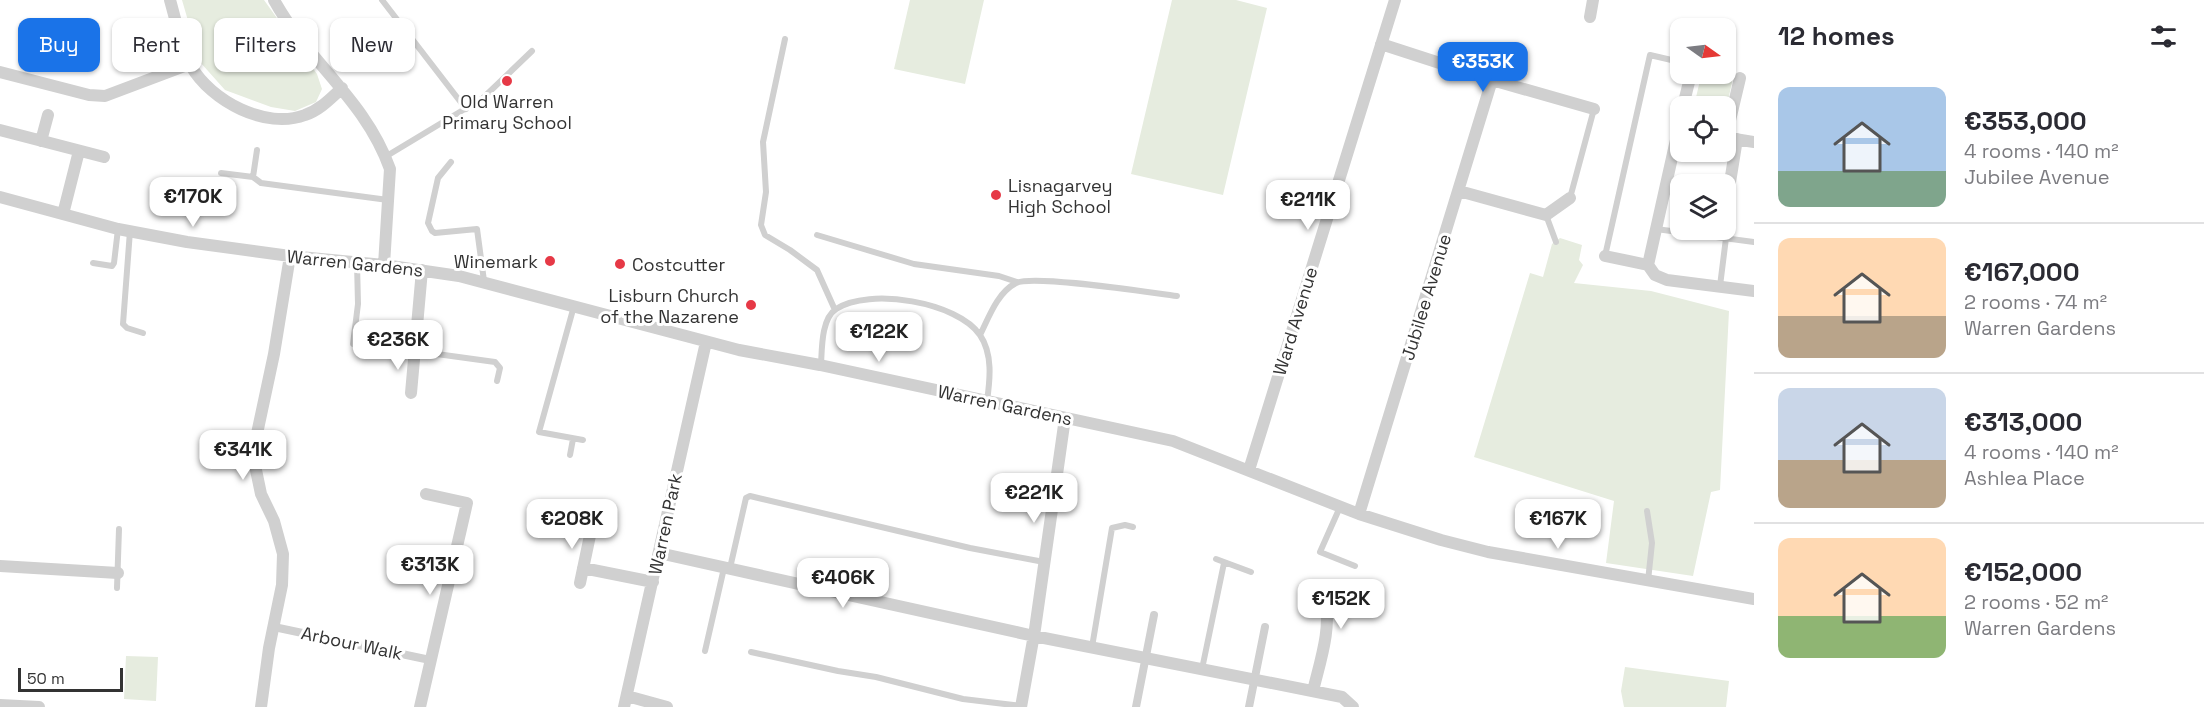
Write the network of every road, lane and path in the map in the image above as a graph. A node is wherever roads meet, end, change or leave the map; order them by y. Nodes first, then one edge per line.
1 (170, 0) edge
2 (274, 0) edge
3 (382, 0) edge
4 (1395, 0) edge
5 (1593, 0) edge
6 (1590, 17) dead end
7 (176, 18) edge
8 (784, 39) dead end
9 (1381, 44) junction
10 (532, 51) dead end
11 (1670, 60) edge
12 (0, 72) edge
13 (169, 72) edge
14 (195, 72) edge
15 (1740, 78) dead end
16 (1492, 80) junction
17 (342, 88) junction
18 (1736, 100) edge
19 (466, 109) junction
20 (1594, 109) joint
21 (48, 115) dead end
22 (0, 130) edge
23 (1736, 139) edge
24 (41, 141) junction
25 (1754, 142) edge
26 (257, 150) dead end
27 (79, 151) junction
28 (104, 157) dead end
29 (386, 157) junction
30 (451, 162) dead end
31 (1671, 162) edge
32 (221, 173) dead end
33 (253, 177) junction
34 (1459, 191) junction
35 (0, 197) edge
36 (1570, 198) joint
37 (388, 200) junction
38 (63, 214) junction
39 (1546, 215) junction
40 (1655, 229) junction
41 (124, 230) junction
42 (1670, 231) edge
43 (817, 235) dead end
44 (1736, 239) edge
45 (1726, 240) edge
46 (1556, 242) dead end
47 (1754, 242) edge
48 (290, 256) junction
49 (1605, 256) joint
50 (93, 263) dead end
51 (357, 263) junction
52 (384, 265) junction
53 (1648, 265) junction
54 (422, 270) junction
55 (483, 281) junction
56 (1017, 282) junction
57 (1720, 286) junction
58 (1754, 291) edge
59 (1177, 296) dead end
60 (574, 306) junction
61 (835, 310) junction
62 (143, 333) dead end
63 (980, 335) junction
64 (706, 342) junction
65 (414, 351) junction
66 (391, 352) dead end
67 (820, 365) junction
68 (497, 381) dead end
69 (411, 393) dead end
70 (987, 402) junction
71 (1065, 418) junction
72 (573, 439) junction
73 (583, 440) dead end
74 (570, 455) dead end
75 (1249, 470) junction
76 (426, 494) dead end
77 (1340, 507) junction
78 (1647, 511) dead end
79 (1359, 514) junction
80 (586, 515) dead end
81 (1133, 527) dead end
82 (119, 529) dead end
83 (659, 552) junction
84 (1215, 560) dead end
85 (1044, 562) junction
86 (1224, 562) junction
87 (0, 566) edge
88 (1355, 566) dead end
89 (584, 568) junction
90 (727, 568) junction
91 (1251, 572) dead end
92 (118, 573) junction
93 (653, 582) junction
94 (1648, 582) junction
95 (580, 583) dead end
96 (117, 588) dead end
97 (1308, 592) dead end
98 (1754, 599) edge
99 (1154, 615) dead end
100 (274, 627) junction
101 (1265, 627) dead end
102 (1034, 636) junction
103 (1092, 648) junction
104 (705, 651) dead end
105 (751, 652) dead end
106 (1145, 658) junction
107 (430, 660) junction
108 (1202, 669) junction
109 (1254, 679) junction
110 (1314, 691) junction
111 (626, 702) edge
112 (0, 705) edge
113 (39, 707) edge
114 (261, 707) edge
115 (420, 707) edge
116 (667, 707) edge
117 (1021, 707) edge
118 (1136, 707) edge
119 (1249, 707) edge
120 (1353, 707) edge

1 - 7 street
2 - 17 street
3 - 19 lane
4 - 9 street, Ward Avenue
5 - 6 street
8 - 61 lane
9 - 16 street
9 - 75 street, Ward Avenue
10 - 19 lane
11 - 49 lane
12 - 13 street
14 - 17 street
15 - 18 street
16 - 20 street
16 - 34 street, Jubilee Avenue
17 - 29 street
19 - 29 lane
20 - 36 lane
21 - 24 street
22 - 24 street
23 - 25 street
24 - 27 street
26 - 33 lane
27 - 28 street
27 - 38 street
29 - 37 street
30 - 55 lane
31 - 40 street
32 - 33 lane
33 - 37 lane
34 - 39 street
34 - 79 street, Jubilee Avenue
35 - 38 street, Warren Gardens
36 - 39 street
37 - 52 street
38 - 41 street, Warren Gardens
39 - 46 lane
40 - 42 lane
40 - 53 street
41 - 48 street, Warren Gardens
41 - 50 lane
41 - 62 lane
43 - 56 lane
44 - 47 lane
45 - 57 lane
48 - 51 street, Warren Gardens
48 - 100 street
49 - 53 street
51 - 52 street, Warren Gardens
51 - 66 lane
52 - 54 street, Warren Gardens
53 - 57 street
54 - 55 street, Warren Gardens
54 - 65 street
55 - 60 street, Warren Gardens
56 - 59 lane
56 - 63 lane
57 - 58 street
60 - 64 street, Warren Gardens
60 - 72 lane
61 - 63 lane
61 - 67 lane
63 - 70 lane
64 - 67 street, Warren Gardens
64 - 83 street, Warren Park
65 - 68 lane
65 - 69 street
67 - 70 street, Warren Gardens
70 - 71 street, Warren Gardens
71 - 75 street, Warren Gardens
71 - 85 street
72 - 73 lane
72 - 74 lane
75 - 77 street, Warren Gardens
76 - 107 street
77 - 79 street, Warren Gardens
77 - 88 lane
78 - 94 lane
79 - 94 street, Warren Gardens
80 - 89 street
81 - 103 lane
82 - 92 lane
83 - 90 street
83 - 93 street, Warren Park
84 - 86 lane
85 - 90 lane
85 - 102 street
86 - 91 lane
86 - 108 lane
87 - 92 street
89 - 93 street
89 - 95 street
90 - 102 street
90 - 104 lane
92 - 96 lane
93 - 111 street, Warren Park
94 - 98 street, Warren Gardens
97 - 110 street
99 - 106 street
100 - 107 street, Arbour Walk
100 - 114 street
101 - 109 street
102 - 103 street
102 - 117 street
103 - 106 street
105 - 117 lane
106 - 108 street
106 - 118 street
107 - 115 street
108 - 109 street
109 - 110 street
109 - 119 street
110 - 120 street
111 - 116 street
112 - 113 street

